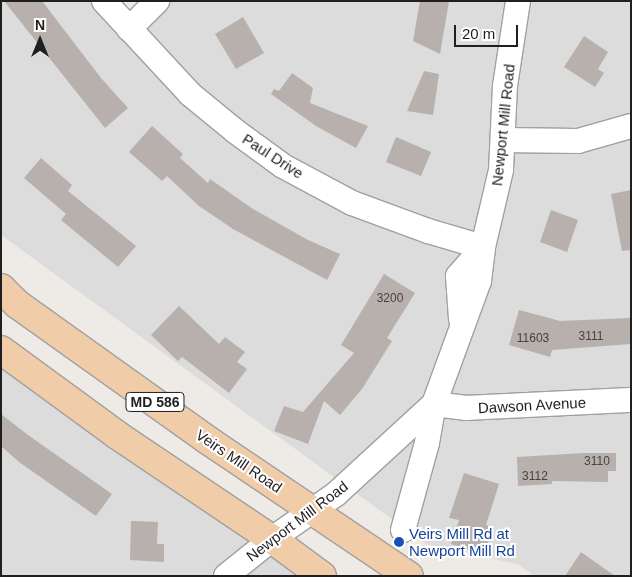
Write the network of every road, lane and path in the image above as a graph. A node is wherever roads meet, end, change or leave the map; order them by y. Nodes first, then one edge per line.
1 (104, 1) edge
2 (157, 1) edge
3 (518, 1) edge
4 (129, 29) junction
5 (631, 126) edge
6 (503, 140) junction
7 (483, 247) junction
8 (1, 288) edge
9 (1, 350) edge
10 (631, 400) edge
11 (434, 404) junction
12 (313, 512) junction
13 (403, 530) dead end
14 (272, 539) junction
15 (226, 576) edge
16 (322, 576) edge
17 (409, 576) edge

1 - 4 street, Paul Drive
2 - 4 street
3 - 6 street, Newport Mill Road
4 - 7 street, Paul Drive
5 - 6 street
6 - 7 street, Newport Mill Road
7 - 11 street, Newport Mill Road
8 - 12 main road, Veirs Mill Road / MD 586
9 - 14 main road, MD 586
10 - 11 street, Dawson Avenue
11 - 12 street, Newport Mill Road
11 - 13 street, Newport Mill Road
12 - 14 street, Newport Mill Road
12 - 17 main road, Veirs Mill Road / MD 586
14 - 15 street, Newport Mill Road
14 - 16 main road, MD 586

